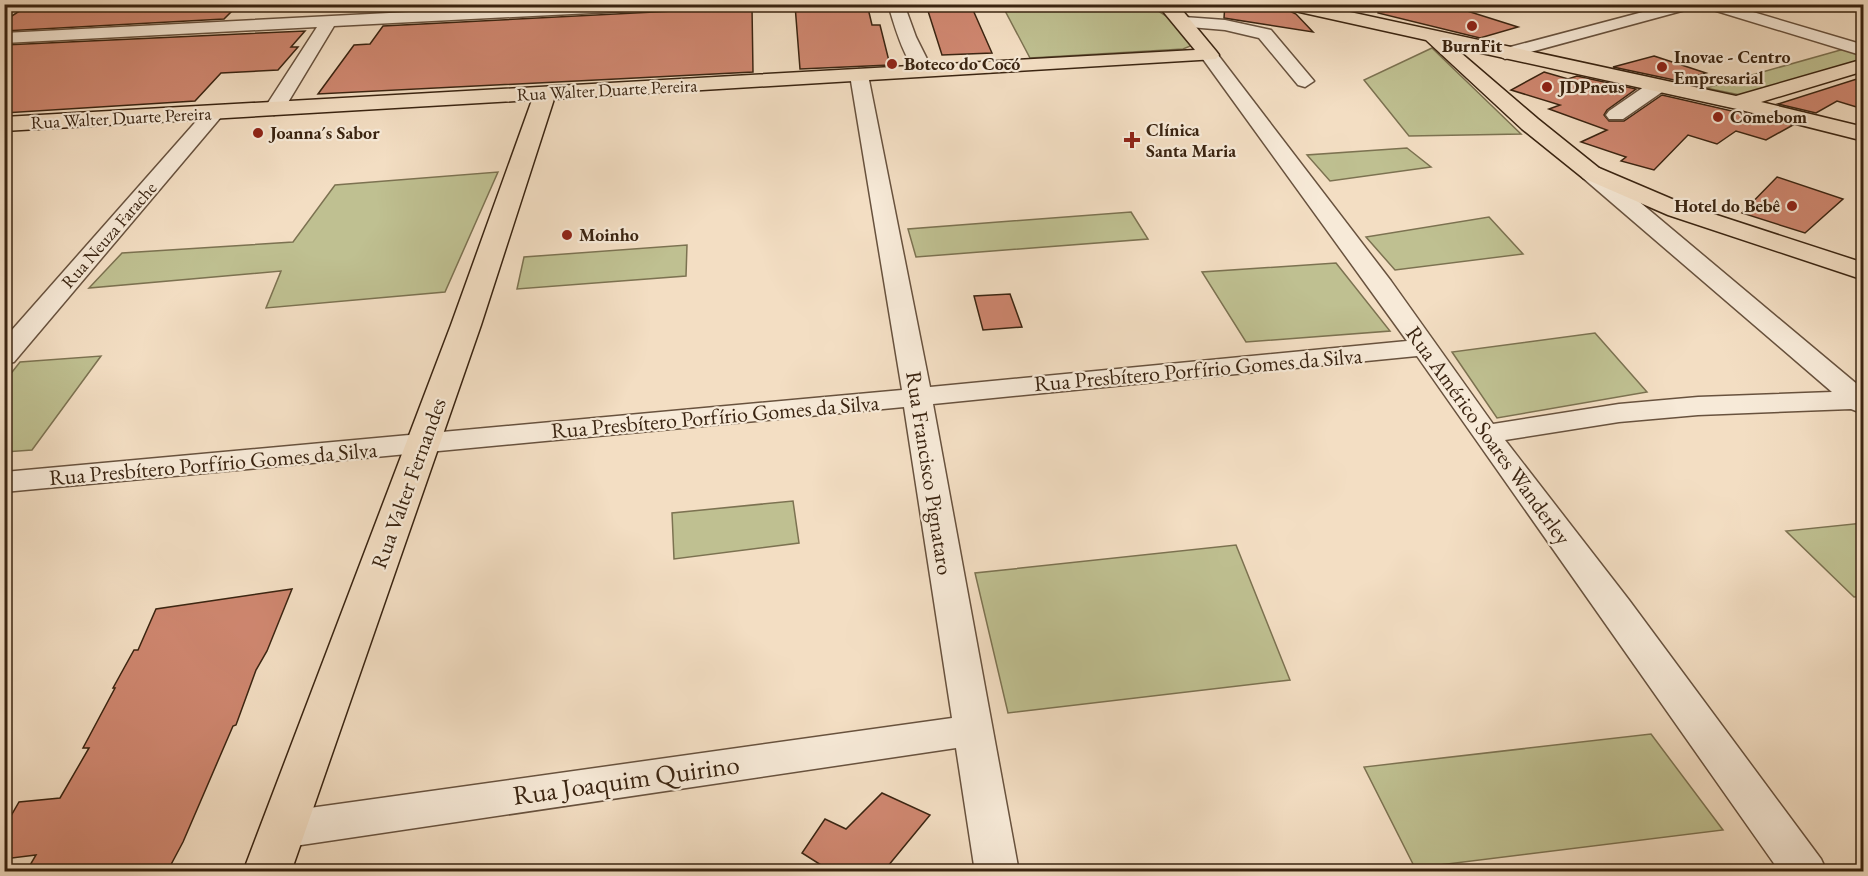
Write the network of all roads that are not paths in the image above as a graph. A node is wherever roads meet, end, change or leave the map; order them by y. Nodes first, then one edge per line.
1 (670, 4) edge
2 (896, 4) edge
3 (1286, 4) edge
4 (1694, 4) edge
5 (1707, 4) edge
6 (1165, 6) edge
7 (278, 7) dead end
8 (436, 10) edge
9 (329, 21) junction
10 (1184, 22) junction
11 (230, 27) junction
12 (1432, 37) junction
13 (4, 38) edge
14 (1593, 51) dead end
15 (1505, 54) junction
16 (1209, 55) junction
17 (1549, 63) junction
18 (1862, 63) edge
19 (924, 71) junction
20 (859, 75) junction
21 (1305, 81) dead end
22 (1484, 83) junction
23 (1658, 86) junction
24 (545, 94) junction
25 (1737, 103) junction
26 (274, 110) junction
27 (214, 113) junction
28 (1616, 115) dead end
29 (4, 124) edge
30 (1863, 134) edge
31 (1591, 173) junction
32 (1677, 210) junction
33 (1646, 220) junction
34 (1863, 272) edge
35 (1424, 347) junction
36 (4, 356) edge
37 (917, 396) junction
38 (1861, 403) edge
39 (1485, 434) junction
40 (421, 444) junction
41 (4, 482) edge
42 (972, 730) junction
43 (281, 830) junction
44 (267, 872) edge
45 (997, 872) edge
46 (1805, 872) edge

1 - 8 street
2 - 19 street
3 - 12 main road
4 - 15 street
5 - 18 street
6 - 10 main road, Rua Américo Soares Wanderley
7 - 11 street
8 - 9 street
9 - 11 street
9 - 26 street
10 - 16 main road, Rua Américo Soares Wanderley
10 - 21 street
11 - 13 street
12 - 15 main road
12 - 22 main road
14 - 17 street
15 - 17 main road
15 - 22 main road
16 - 19 main road, Rua Walter Duarte Pereira
16 - 35 street, Rua Américo Soares Wanderley
17 - 23 main road
18 - 25 main road
19 - 20 main road, Rua Walter Duarte Pereira
20 - 24 main road, Rua Walter Duarte Pereira
20 - 37 street, Rua Francisco Pignataro
22 - 31 main road
23 - 25 main road
23 - 28 street
24 - 26 main road, Rua Walter Duarte Pereira
24 - 40 main road, Rua Valter Fernandes
25 - 30 main road
26 - 27 main road, Rua Walter Duarte Pereira
27 - 29 main road, Rua Walter Duarte Pereira
27 - 36 street, Rua Neuza Farache
31 - 32 main road
31 - 33 street
32 - 33 street
32 - 34 main road
33 - 38 street
35 - 37 street, Rua Presbítero Porfírio Gomes da Silva
35 - 39 street, Rua Américo Soares Wanderley
37 - 40 street, Rua Presbítero Porfírio Gomes da Silva
37 - 42 street, Rua Francisco Pignataro
38 - 39 street
39 - 46 street, Rua Américo Soares Wanderley
40 - 41 street, Rua Presbítero Porfírio Gomes da Silva
40 - 43 main road, Rua Valter Fernandes
42 - 43 street, Rua Joaquim Quirino
42 - 45 street, Rua Francisco Pignataro
43 - 44 main road, Rua Valter Fernandes

